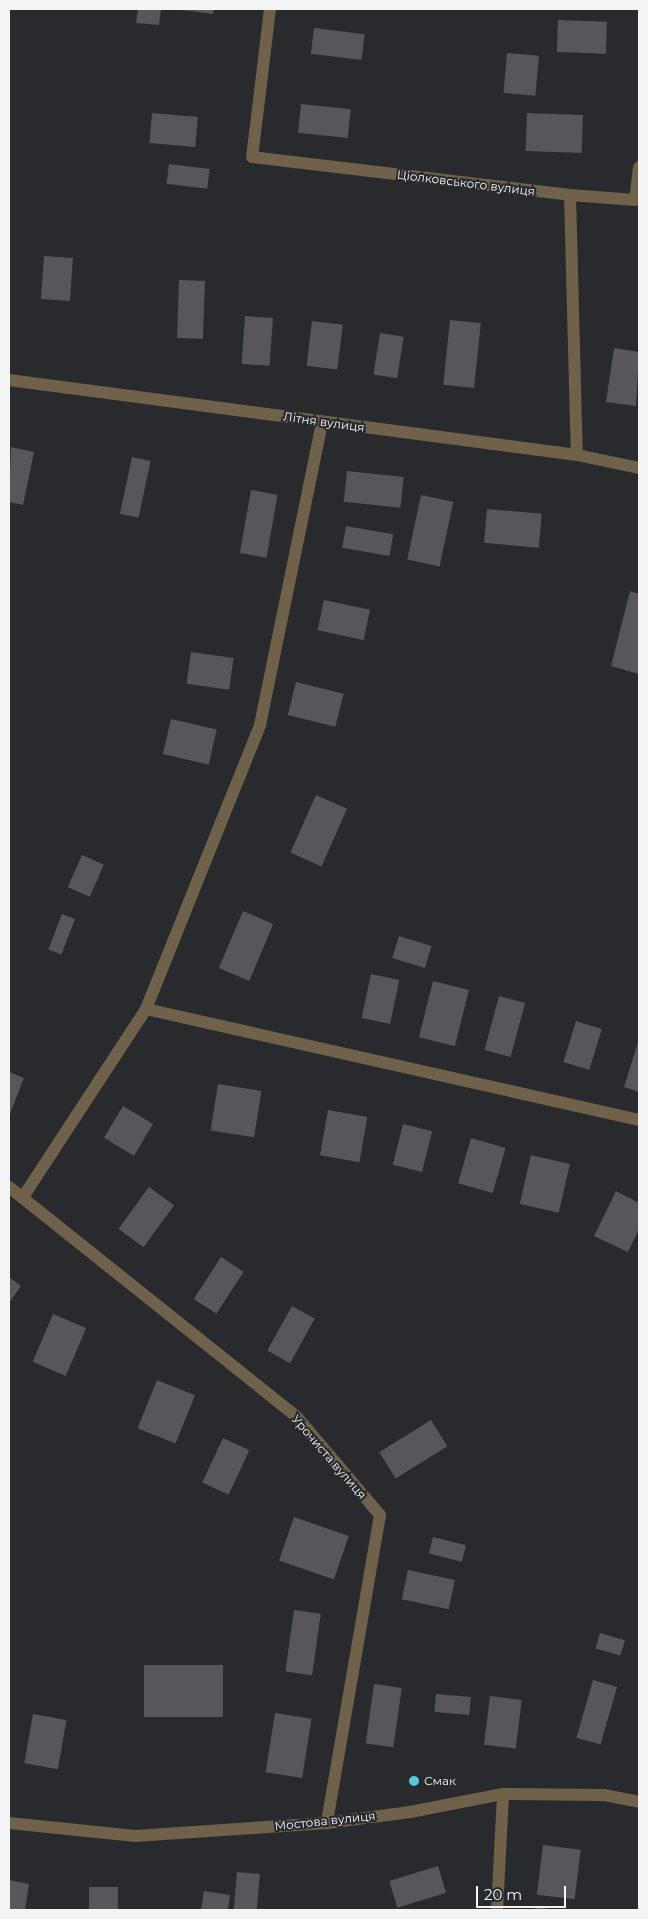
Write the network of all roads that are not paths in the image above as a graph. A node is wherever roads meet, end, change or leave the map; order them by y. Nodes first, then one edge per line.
1 (270, 9) edge
2 (639, 168) edge
3 (570, 195) junction
4 (9, 380) edge
5 (322, 422) junction
6 (577, 455) junction
7 (639, 468) edge
8 (146, 1009) junction
9 (639, 1120) edge
10 (9, 1187) edge
11 (23, 1196) junction
12 (503, 1794) junction
13 (639, 1802) edge
14 (9, 1823) edge
15 (327, 1823) junction
16 (496, 1910) edge

1 - 3 street, Ціолковського вулиця
2 - 3 street
3 - 6 street
4 - 5 street, Літня вулиця
5 - 6 street, Літня вулиця
5 - 8 street
6 - 7 street, Літня вулиця
8 - 9 street
8 - 11 street
10 - 11 street, Урочиста вулиця
11 - 15 street, Урочиста вулиця
12 - 13 street, Мостова вулиця
12 - 15 street, Мостова вулиця
12 - 16 street
14 - 15 street, Мостова вулиця

